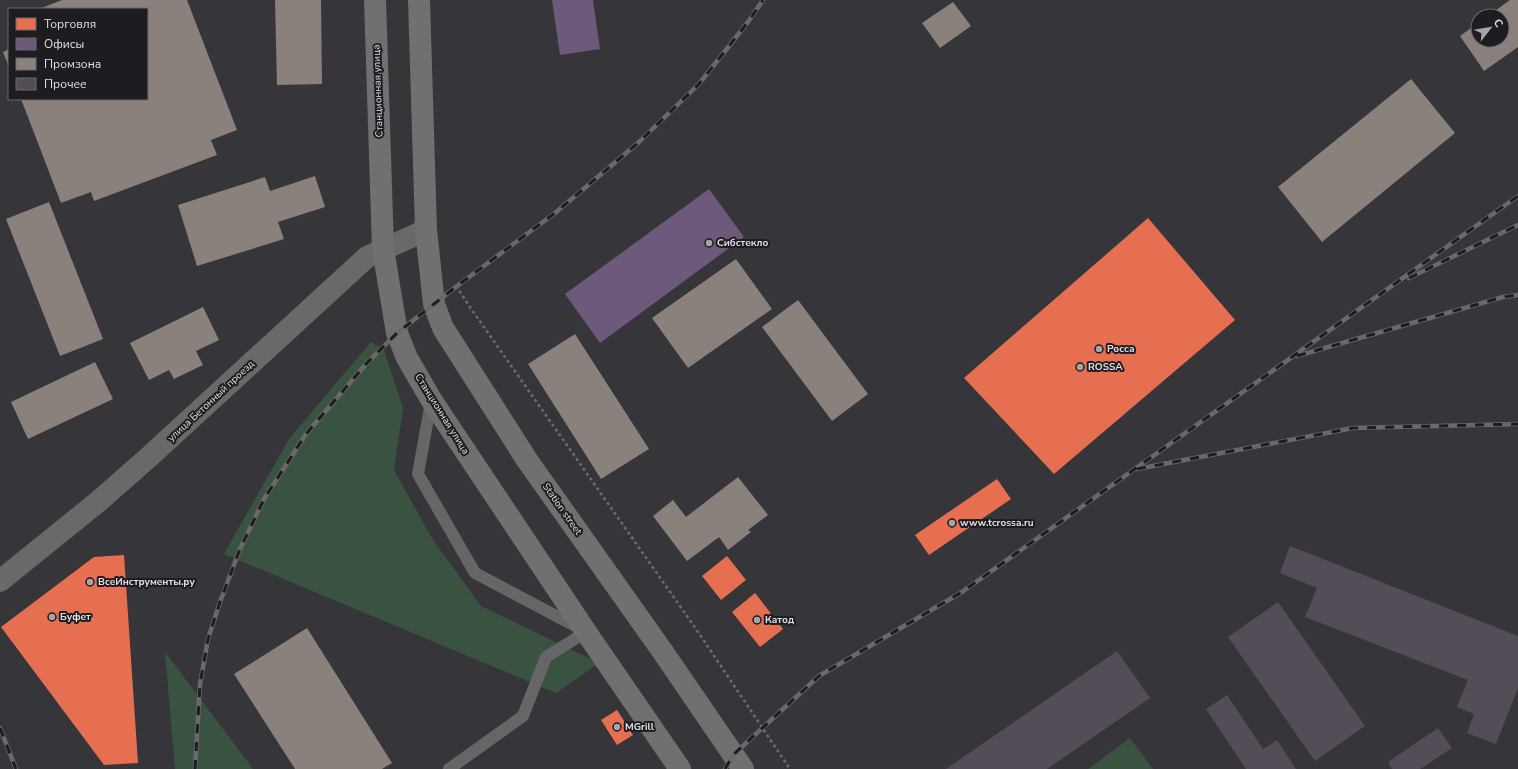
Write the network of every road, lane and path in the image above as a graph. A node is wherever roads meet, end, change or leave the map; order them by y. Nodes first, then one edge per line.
1 (375, 0) edge
2 (419, 0) edge
3 (426, 230) junction
4 (383, 249) junction
5 (472, 310) dead end
6 (432, 401) junction
7 (0, 581) edge
8 (586, 632) junction
9 (450, 769) edge
10 (680, 769) edge
11 (743, 769) edge
12 (790, 769) edge

1 - 4 main road, Станционная улица
2 - 3 main road
3 - 4 street, улица Бетонный проезд
3 - 11 main road, Station street
4 - 6 main road, Станционная улица
4 - 7 street, улица Бетонный проезд
5 - 12 path
6 - 8 main road, Станционная улица
6 - 8 lane
8 - 9 lane
8 - 10 main road, Станционная улица

